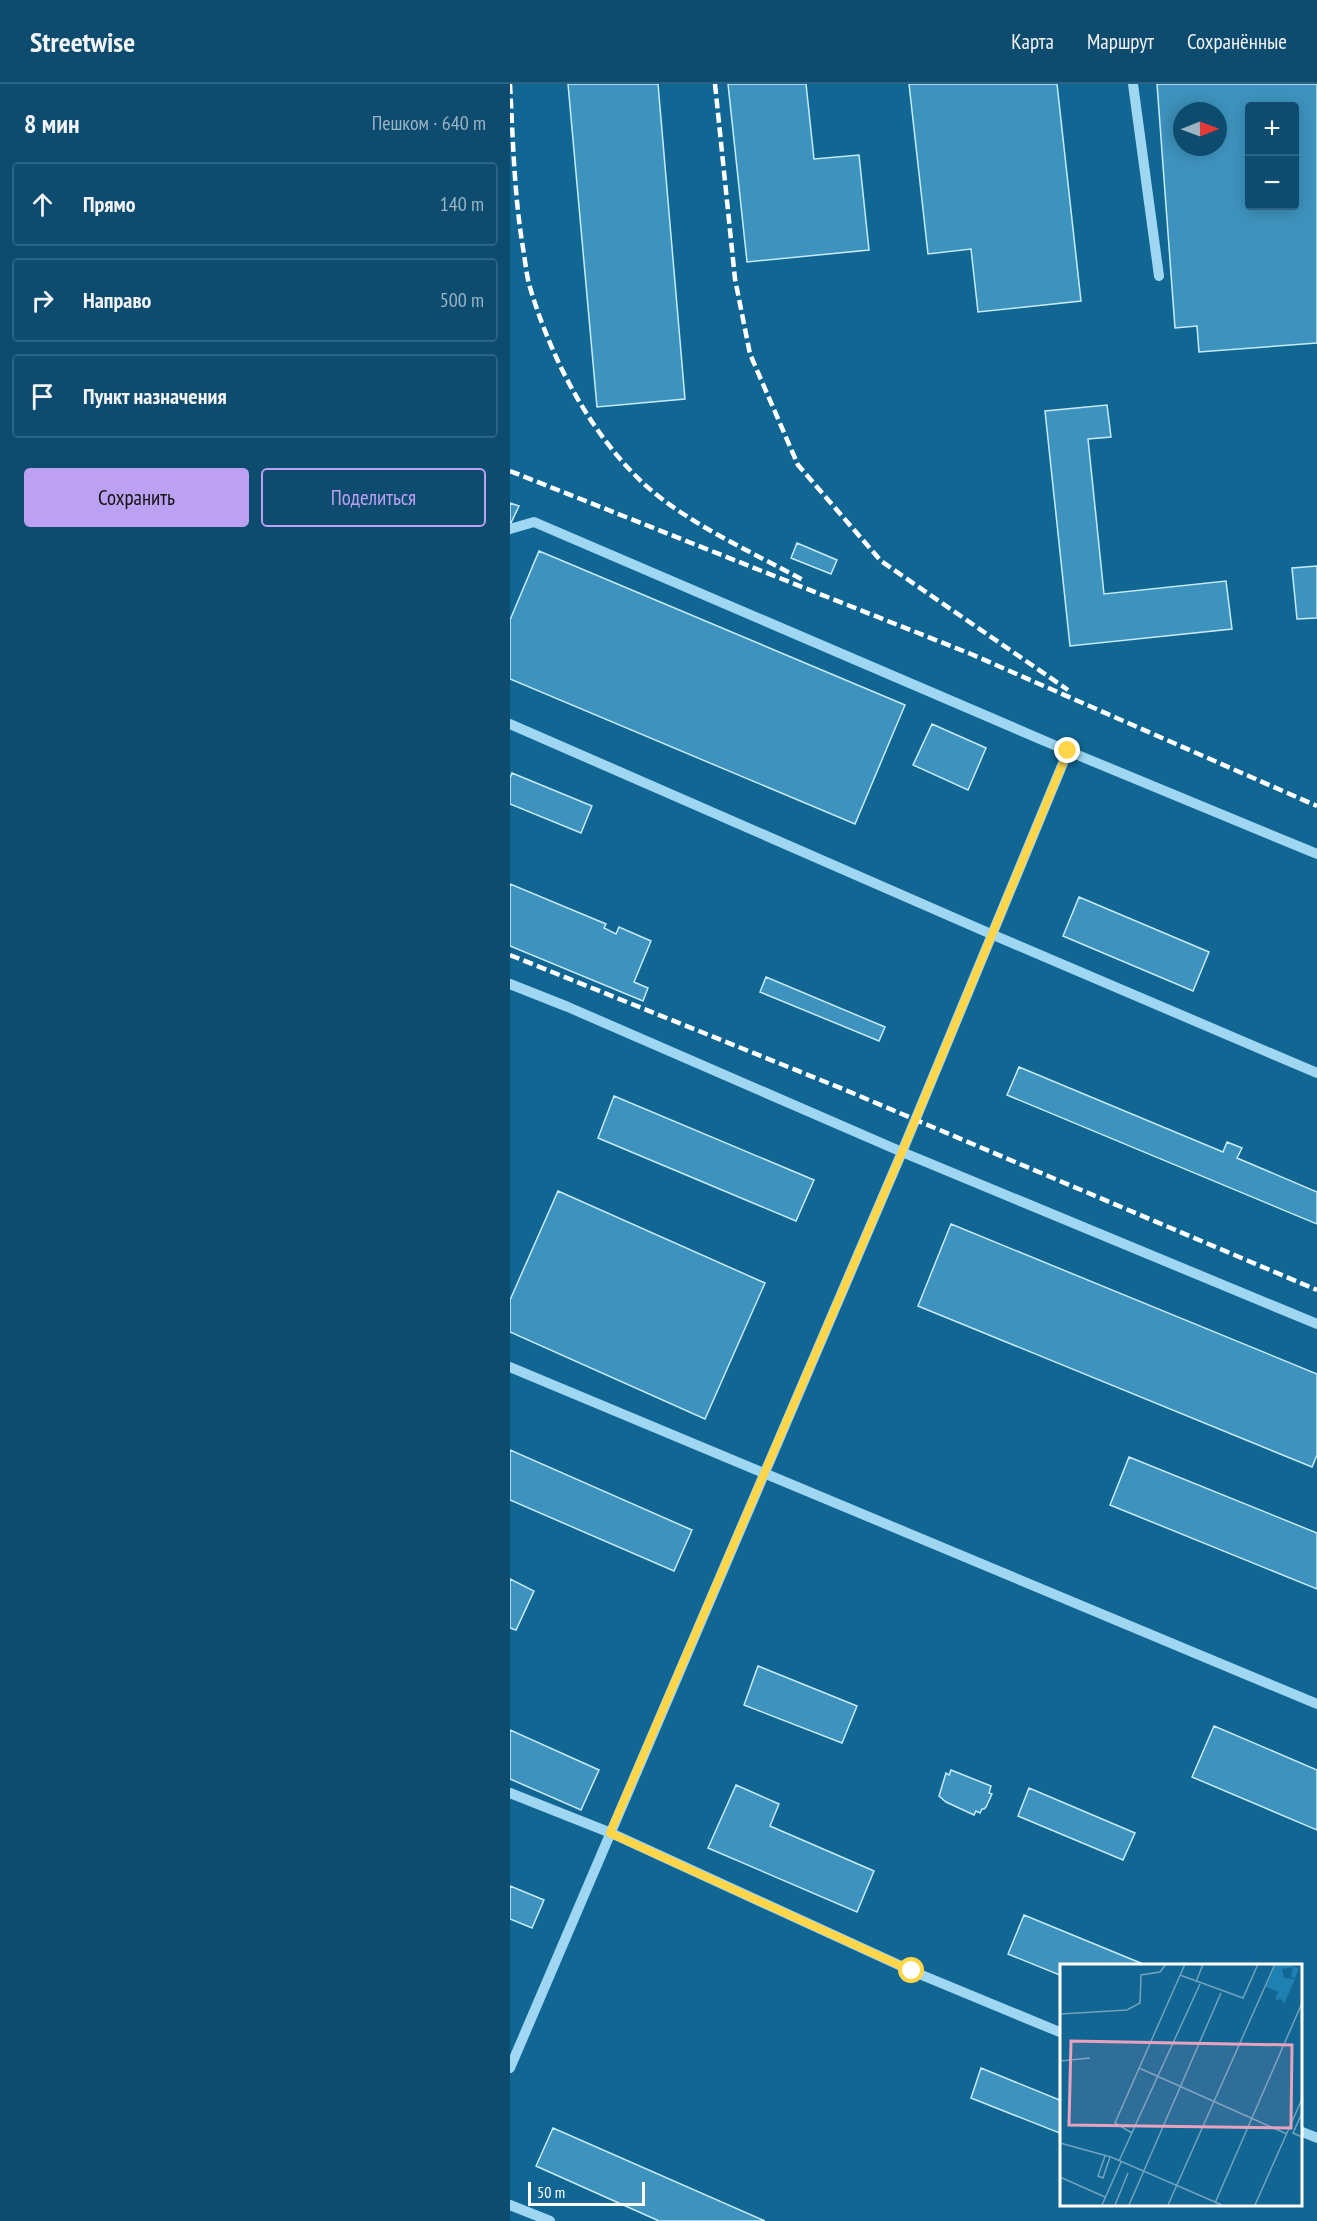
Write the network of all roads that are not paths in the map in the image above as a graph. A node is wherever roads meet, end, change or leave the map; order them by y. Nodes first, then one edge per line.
1 (1133, 84) edge
2 (1159, 276) dead end
3 (510, 529) edge
4 (510, 724) edge
5 (1068, 751) junction
6 (1317, 854) edge
7 (991, 934) junction
8 (510, 984) edge
9 (1317, 1073) edge
10 (902, 1152) junction
11 (1317, 1324) edge
12 (510, 1367) edge
13 (764, 1473) junction
14 (1317, 1704) edge
15 (510, 1793) edge
16 (610, 1833) junction
17 (1060, 2032) edge
18 (510, 2068) edge
19 (1302, 2133) edge
20 (1317, 2138) edge
21 (510, 2205) edge
22 (550, 2221) edge

1 - 2 lane
3 - 5 lane
4 - 7 lane
5 - 6 lane
5 - 7 lane
7 - 9 lane
7 - 10 lane
8 - 10 lane
10 - 11 lane
10 - 13 lane
12 - 13 lane
13 - 14 lane
13 - 16 lane
15 - 16 lane
16 - 17 lane
16 - 18 lane
19 - 20 lane
21 - 22 lane

